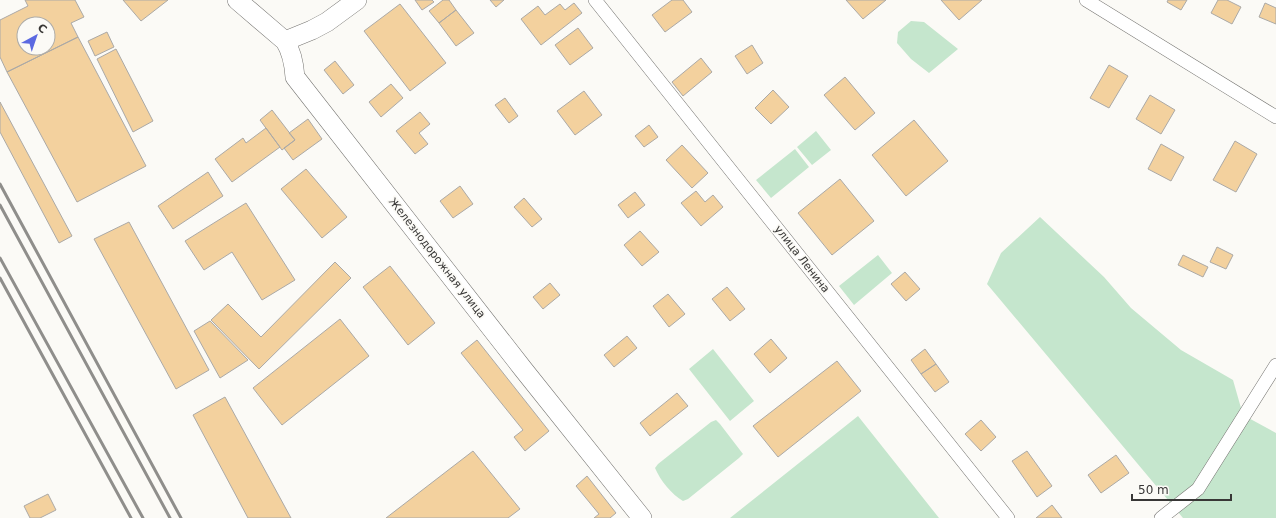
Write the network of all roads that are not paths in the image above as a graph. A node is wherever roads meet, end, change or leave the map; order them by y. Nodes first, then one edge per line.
1 (238, 0) edge
2 (357, 0) edge
3 (595, 0) edge
4 (1086, 0) edge
5 (286, 40) junction
6 (1276, 117) edge
7 (1276, 365) edge
8 (642, 518) edge
9 (1008, 518) edge
10 (1161, 518) edge

1 - 5 main road, Железнодорожная улица
2 - 5 main road
3 - 9 street, улица Ленина
4 - 6 street
5 - 8 main road, Железнодорожная улица
7 - 10 street

